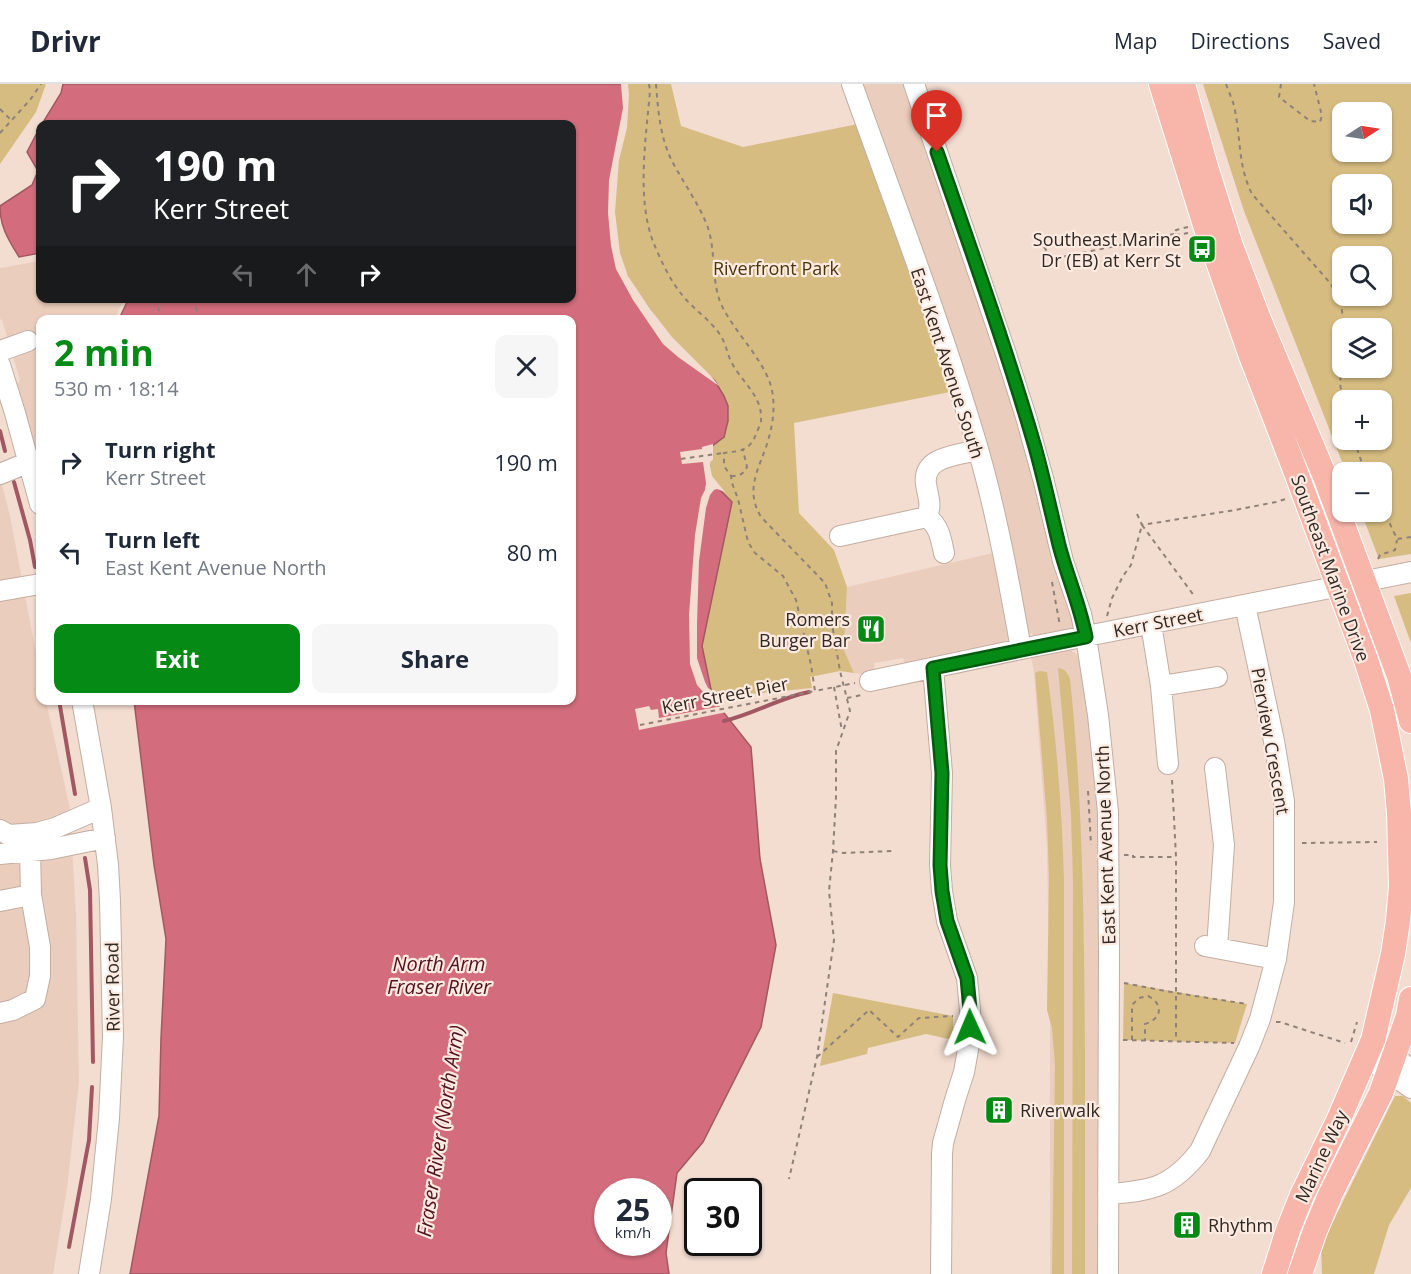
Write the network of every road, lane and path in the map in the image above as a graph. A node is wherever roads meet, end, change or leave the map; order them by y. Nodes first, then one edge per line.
1 (41, 84) edge
2 (649, 84) edge
3 (656, 84) edge
4 (852, 84) edge
5 (914, 84) edge
6 (1161, 84) edge
7 (1183, 84) edge
8 (1226, 84) edge
9 (1281, 84) edge
10 (1314, 84) edge
11 (0, 109) edge
12 (12, 121) junction
13 (0, 134) edge
14 (1188, 227) dead end
15 (1190, 232) dead end
16 (1174, 234) junction
17 (1044, 248) dead end
18 (1343, 318) edge
19 (28, 341) dead end
20 (0, 351) edge
21 (0, 365) edge
22 (743, 450) junction
23 (978, 450) junction
24 (724, 453) junction
25 (681, 459) dead end
26 (29, 462) junction
27 (0, 474) edge
28 (731, 476) junction
29 (36, 489) edge
30 (1293, 496) dead end
31 (1137, 514) dead end
32 (927, 516) junction
33 (1389, 522) edge
34 (1142, 525) junction
35 (840, 536) dead end
36 (1411, 537) edge
37 (1397, 539) junction
38 (944, 553) dead end
39 (1378, 559) dead end
40 (1411, 572) edge
41 (1365, 582) junction
42 (36, 585) edge
43 (1338, 587) junction
44 (0, 591) edge
45 (1055, 595) dead end
46 (1199, 602) dead end
47 (1245, 605) junction
48 (1107, 616) dead end
49 (1151, 624) junction
50 (1067, 627) dead end
51 (1086, 637) junction
52 (1021, 649) junction
53 (933, 668) junction
54 (1216, 676) dead end
55 (870, 681) dead end
56 (844, 684) junction
57 (1161, 686) junction
58 (834, 687) junction
59 (815, 691) junction
60 (83, 705) edge
61 (1411, 721) edge
62 (640, 725) dead end
63 (843, 731) junction
64 (1168, 764) joint
65 (1215, 768) dead end
66 (1088, 784) dead end
67 (100, 808) junction
68 (0, 830) edge
69 (105, 838) junction
70 (1377, 842) dead end
71 (1302, 843) dead end
72 (1091, 844) dead end
73 (30, 850) junction
74 (834, 851) junction
75 (893, 851) dead end
76 (0, 854) edge
77 (1124, 855) dead end
78 (1176, 857) junction
79 (31, 895) junction
80 (0, 901) edge
81 (1276, 959) junction
82 (1124, 983) dead end
83 (1149, 988) junction
84 (1176, 993) junction
85 (1148, 996) junction
86 (1247, 1004) dead end
87 (0, 1013) edge
88 (1410, 1014) edge
89 (953, 1016) dead end
90 (1275, 1022) dead end
91 (1123, 1040) dead end
92 (1132, 1040) junction
93 (1145, 1041) junction
94 (1176, 1041) junction
95 (1361, 1041) junction
96 (1235, 1043) dead end
97 (1345, 1043) dead end
98 (817, 1057) junction
99 (1398, 1066) edge
100 (1411, 1088) edge
101 (789, 1179) dead end
102 (1108, 1194) junction
103 (89, 1274) edge
104 (941, 1274) edge
105 (1108, 1274) edge
106 (1274, 1274) edge
107 (1300, 1274) edge

1 - 12 path
2 - 22 path
3 - 56 path
4 - 23 street, East Kent Avenue South
5 - 51 street, East Kent Avenue North
6 - 43 main road, Southeast Marine Drive
7 - 41 main road, Southeast Marine Drive
8 - 18 path
9 - 10 path
11 - 12 path
12 - 13 path
14 - 16 path
15 - 16 path
16 - 17 path
19 - 20 street
21 - 26 street
22 - 24 path
22 - 28 path
23 - 32 street
23 - 52 street, East Kent Avenue South
24 - 25 path
24 - 28 path
26 - 27 street
26 - 29 street
28 - 59 path
30 - 34 path
31 - 34 path
32 - 35 street
32 - 38 street
33 - 37 path
34 - 46 path
34 - 48 path
36 - 37 path
37 - 39 path
40 - 41 street, Kerr Street
41 - 43 street, Kerr Street
41 - 61 main road, Southeast Marine Drive
42 - 44 street
43 - 47 street, Kerr Street
43 - 95 main road, Southeast Marine Drive
45 - 50 path
47 - 49 street, Kerr Street
47 - 81 street, Pierview Crescent
49 - 51 street, Kerr Street
49 - 57 street
51 - 52 street, Kerr Street
51 - 102 street, East Kent Avenue North
52 - 53 street, Kerr Street
53 - 55 street, Kerr Street
53 - 104 street
54 - 57 street
56 - 58 path, Kerr Street Pier
56 - 63 path
57 - 64 street
58 - 59 path, Kerr Street Pier
58 - 63 path
59 - 62 path, Kerr Street Pier
60 - 67 street, River Road
63 - 74 path
64 - 78 path
65 - 81 street
66 - 72 path
67 - 68 street
67 - 69 street, River Road
69 - 73 street
69 - 103 street, River Road
70 - 71 path
73 - 76 street
73 - 79 street
74 - 75 path
74 - 98 path
77 - 78 path
78 - 84 path
79 - 80 street
79 - 87 street
81 - 102 street, Pierview Crescent
82 - 83 path
83 - 84 path
83 - 85 path
84 - 86 path
84 - 94 path
85 - 92 path
85 - 93 path
88 - 99 main road
89 - 98 path
90 - 97 path
91 - 92 path
92 - 93 path
93 - 94 path
94 - 96 path
95 - 99 street
95 - 106 main road, Marine Way
98 - 101 path
99 - 100 street
99 - 107 main road, Marine Way
102 - 105 street, East Kent Avenue North

